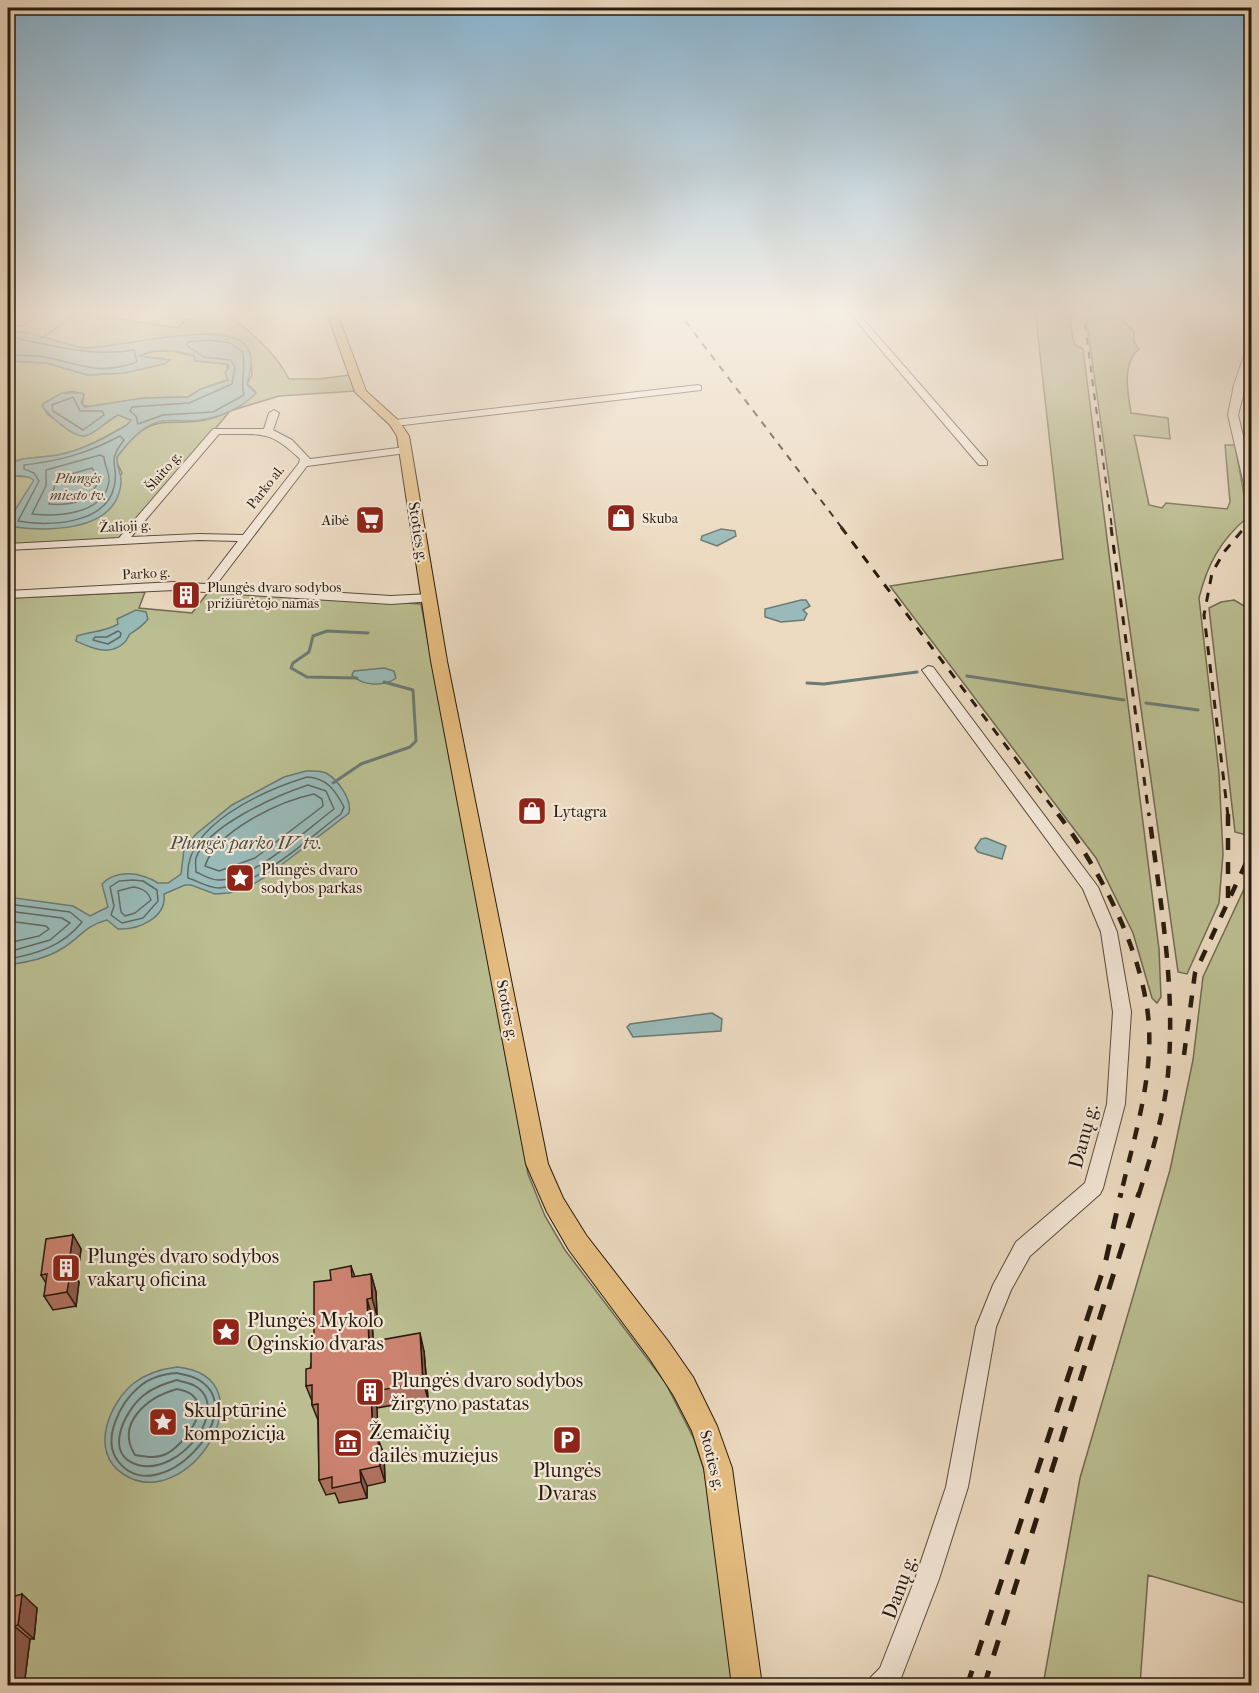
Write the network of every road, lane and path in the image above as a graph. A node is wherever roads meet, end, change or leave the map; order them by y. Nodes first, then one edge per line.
1 (360, 389) edge
2 (689, 389) edge
3 (921, 389) edge
4 (1237, 389) edge
5 (274, 413) dead end
6 (395, 423) junction
7 (268, 432) junction
8 (406, 450) junction
9 (304, 463) junction
10 (983, 463) dead end
11 (1251, 497) edge
12 (244, 538) junction
13 (121, 542) junction
14 (8, 547) edge
15 (209, 587) junction
16 (8, 596) edge
17 (430, 598) junction
18 (928, 670) dead end
19 (747, 1686) edge
20 (879, 1686) edge

1 - 6 main road, Stoties g.
2 - 6 street
3 - 10 street
4 - 11 street
5 - 7 street
6 - 8 main road, Stoties g.
7 - 9 street, Parko al.
7 - 13 street, Šlaito g.
8 - 9 street
8 - 17 main road, Stoties g.
9 - 12 street, Parko al.
12 - 13 street, Žalioji g.
12 - 15 street, Parko al.
13 - 14 street, Žalioji g.
15 - 16 street, Parko g.
15 - 17 street, Parko g.
17 - 19 main road, Stoties g.
18 - 20 street, Danų g.

